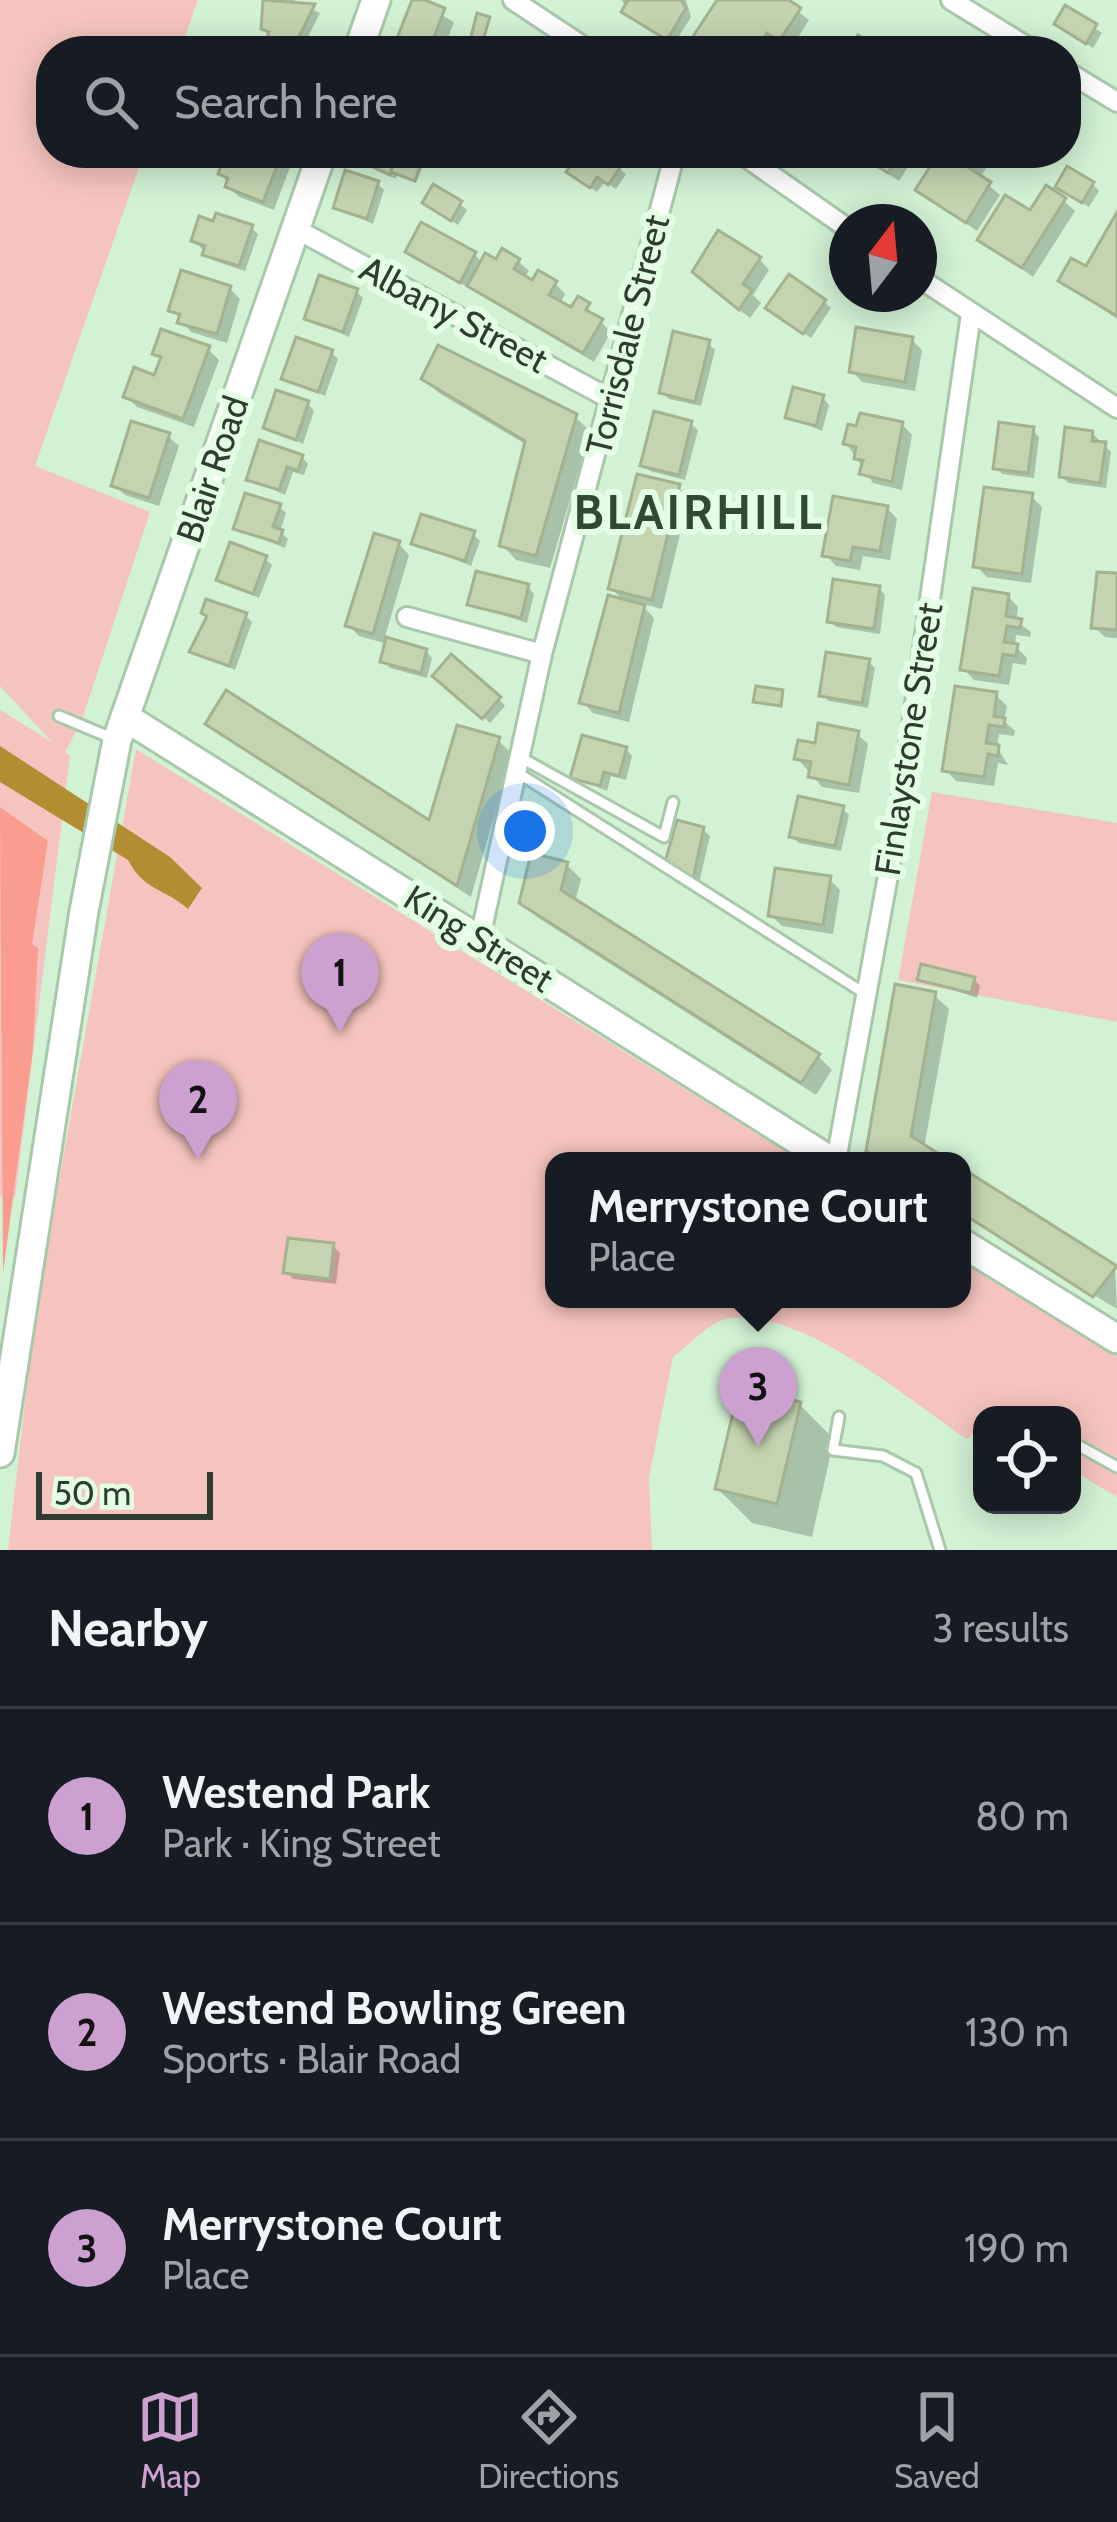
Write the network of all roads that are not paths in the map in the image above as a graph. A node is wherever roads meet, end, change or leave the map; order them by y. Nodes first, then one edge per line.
1 (376, 0) edge
2 (514, 0) edge
3 (951, 0) edge
4 (363, 36) edge
5 (568, 36) edge
6 (1010, 36) edge
7 (1081, 80) edge
8 (1117, 102) edge
9 (317, 168) edge
10 (671, 168) edge
11 (761, 168) edge
12 (829, 215) edge
13 (296, 229) junction
14 (937, 291) edge
15 (970, 314) junction
16 (612, 400) junction
17 (1117, 408) edge
18 (407, 616) dead end
19 (542, 654) junction
20 (58, 716) dead end
21 (121, 729) junction
22 (516, 764) junction
23 (673, 802) dead end
24 (480, 938) junction
25 (867, 995) junction
26 (820, 1152) edge
27 (836, 1152) edge
28 (971, 1249) edge
29 (1117, 1339) edge
30 (3, 1406) edge
31 (839, 1417) dead end
32 (1081, 1447) edge
33 (0, 1453) edge
34 (1117, 1467) edge
35 (940, 1550) edge

1 - 4 street
2 - 5 street
3 - 6 street
7 - 8 street
9 - 13 street, Blair Road
10 - 16 street, Torrisdale Street
11 - 12 street
13 - 16 street, Albany Street
13 - 21 street, Blair Road
14 - 15 street
15 - 17 street
15 - 25 street, Finlaystone Street
16 - 19 street, Torrisdale Street
18 - 19 street
19 - 22 street, Torrisdale Street
20 - 21 lane
21 - 24 street, King Street
21 - 30 street, Blair Road
22 - 23 lane
22 - 24 street, Torrisdale Street
22 - 25 lane
24 - 26 street, King Street
25 - 27 street, Finlaystone Street
28 - 29 street
30 - 33 street
31 - 35 lane
32 - 34 lane

